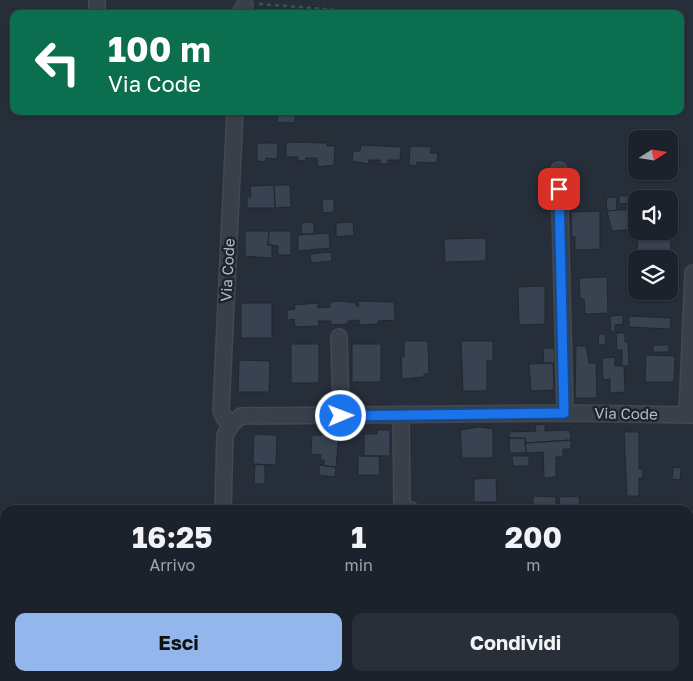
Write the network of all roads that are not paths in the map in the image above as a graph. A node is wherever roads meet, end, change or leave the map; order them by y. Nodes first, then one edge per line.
1 (235, 115) edge
2 (559, 170) dead end
3 (693, 273) edge
4 (339, 337) dead end
5 (564, 413) junction
6 (401, 414) junction
7 (690, 415) edge
8 (341, 416) junction
9 (232, 424) junction
10 (224, 505) edge
11 (402, 505) edge

1 - 9 street, Via Code
2 - 5 street
3 - 7 street, Via Code
4 - 8 street
5 - 6 street, Via Code
5 - 7 street, Via Code
6 - 8 street, Via Code
6 - 11 street
8 - 9 street, Via Code
9 - 10 street

